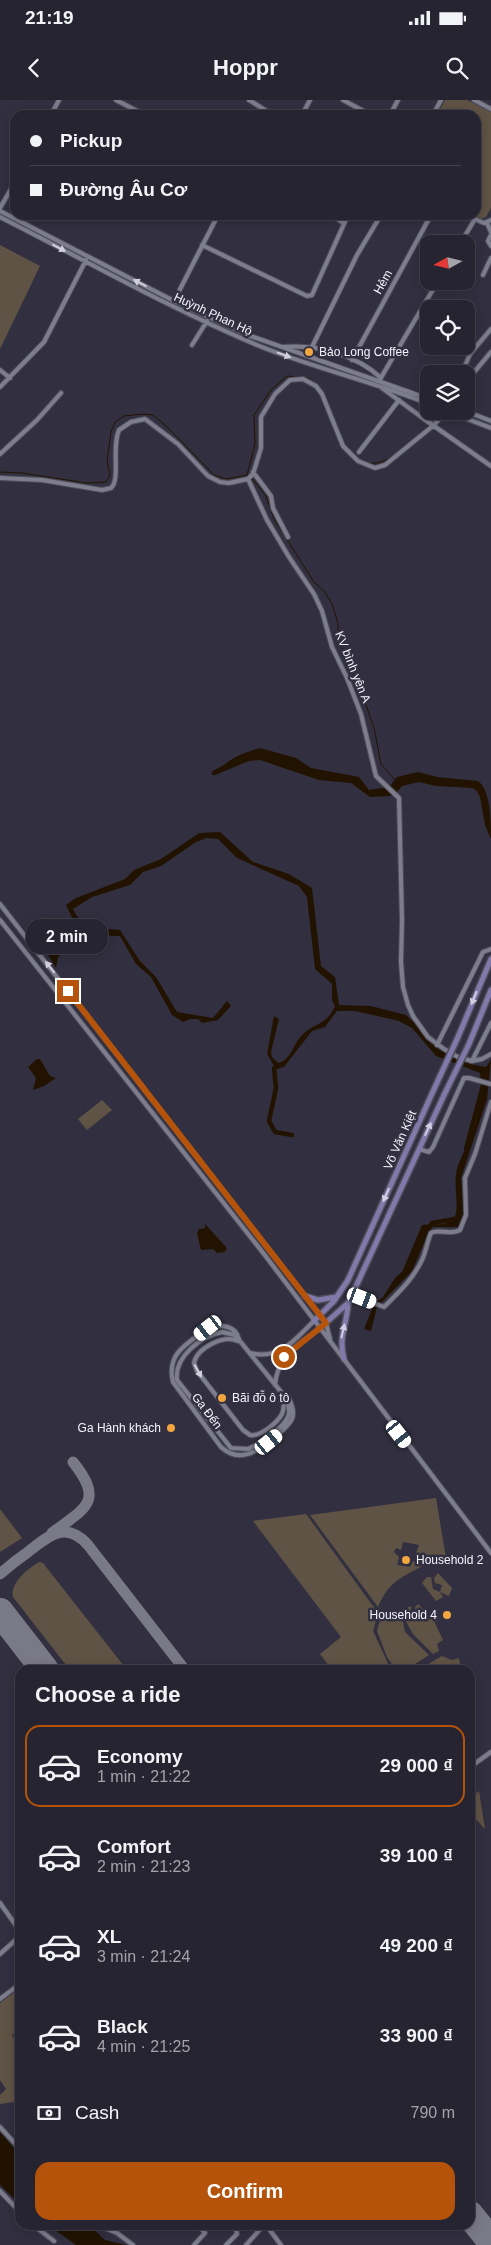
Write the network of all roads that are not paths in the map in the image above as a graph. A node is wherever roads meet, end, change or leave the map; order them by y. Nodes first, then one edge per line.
1 (116, 100) edge
2 (249, 100) edge
3 (343, 100) edge
4 (355, 100) edge
5 (474, 100) edge
6 (352, 105) junction
7 (491, 109) edge
8 (135, 110) edge
9 (264, 110) edge
10 (362, 110) edge
11 (10, 191) edge
12 (0, 210) edge
13 (0, 217) edge
14 (19, 220) edge
15 (215, 220) edge
16 (339, 220) edge
17 (346, 220) edge
18 (378, 220) edge
19 (429, 220) edge
20 (474, 220) edge
21 (489, 222) edge
22 (344, 223) junction
23 (41, 232) junction
24 (491, 234) edge
25 (465, 235) edge
26 (38, 237) junction
27 (202, 245) junction
28 (491, 246) edge
29 (88, 256) junction
30 (491, 258) edge
31 (85, 262) junction
32 (483, 276) dead end
33 (433, 290) edge
34 (174, 301) junction
35 (208, 316) junction
36 (207, 322) junction
37 (491, 330) edge
38 (192, 345) dead end
39 (312, 347) junction
40 (281, 348) junction
41 (491, 352) edge
42 (352, 360) junction
43 (465, 365) edge
44 (0, 370) edge
45 (475, 371) edge
46 (10, 378) junction
47 (379, 381) junction
48 (0, 387) edge
49 (61, 393) dead end
50 (420, 396) edge
51 (399, 400) junction
52 (420, 400) edge
53 (475, 415) edge
54 (420, 416) edge
55 (425, 420) edge
56 (438, 420) edge
57 (470, 420) edge
58 (491, 421) edge
59 (433, 425) junction
60 (491, 428) edge
61 (359, 452) dead end
62 (0, 454) edge
63 (491, 466) edge
64 (253, 473) junction
65 (0, 478) edge
66 (248, 478) junction
67 (288, 537) dead end
68 (0, 904) edge
69 (8, 914) junction
70 (0, 920) edge
71 (491, 949) edge
72 (491, 959) edge
73 (491, 990) edge
74 (491, 1022) edge
75 (437, 1045) junction
76 (491, 1054) edge
77 (472, 1061) junction
78 (490, 1084) edge
79 (491, 1102) edge
80 (420, 1149) junction
81 (395, 1175) junction
82 (406, 1180) junction
83 (270, 1250) junction
84 (264, 1254) junction
85 (340, 1294) junction
86 (352, 1295) junction
87 (305, 1296) junction
88 (348, 1303) junction
89 (320, 1315) junction
90 (314, 1321) junction
91 (326, 1323) junction
92 (320, 1328) junction
93 (330, 1341) junction
94 (240, 1342) junction
95 (250, 1353) junction
96 (344, 1359) junction
97 (275, 1385) junction
98 (282, 1393) junction
99 (491, 1553) edge
100 (491, 1752) edge
101 (475, 1764) edge
102 (0, 1903) edge
103 (15, 1924) edge
104 (15, 1940) edge
105 (0, 1954) edge
106 (15, 1988) edge
107 (0, 1999) edge
108 (0, 2127) edge
109 (15, 2144) edge
110 (0, 2191) edge
111 (15, 2207) edge
112 (40, 2230) edge
113 (110, 2230) edge
114 (203, 2230) edge
115 (236, 2230) edge
116 (260, 2230) edge
117 (269, 2230) edge
118 (54, 2241) dead end
119 (133, 2245) edge
120 (194, 2245) edge
121 (226, 2245) edge
122 (246, 2245) edge
123 (281, 2245) edge

1 - 8 street
2 - 9 street
3 - 6 street
4 - 6 street
5 - 7 street
6 - 10 street
11 - 12 street
13 - 26 street, Huỳnh Phan Hộ
14 - 23 street, Huỳnh Phan Hộ
15 - 27 street
16 - 22 street
17 - 22 street
18 - 39 street
19 - 42 street, Hẻm
20 - 25 street
21 - 24 street
22 - 27 street
23 - 26 street
23 - 29 street, Huỳnh Phan Hộ
24 - 28 street
26 -> 31 street, Huỳnh Phan Hộ
27 - 34 street
29 - 31 street
34 -> 29 street, Huỳnh Phan Hộ
30 - 32 street
31 - 36 street, Huỳnh Phan Hộ
31 - 46 street
33 - 47 street
34 - 35 street, Huỳnh Phan Hộ
35 - 36 street
35 - 40 street, Huỳnh Phan Hộ
36 - 38 street
36 -> 47 street, Huỳnh Phan Hộ
37 - 43 street
39 - 40 street
39 - 42 street
40 - 47 street, Huỳnh Phan Hộ
41 - 45 street
42 - 47 street
44 - 46 street
46 - 48 street
47 - 50 street, Huỳnh Phan Hộ
47 - 51 street
47 - 52 street, Huỳnh Phan Hộ
49 - 62 street
51 - 54 street
51 - 61 street
53 - 58 street
55 - 59 street
56 - 59 street
57 - 60 street
59 - 63 street
59 - 64 street
64 - 66 street
64 - 67 street
65 - 66 street
66 - 75 street, KV bình yên A
68 - 69 street
69 - 70 street
83 -> 69 street
70 - 84 street
71 - 75 street
72 -> 81 main road, Võ Văn Kiệt, bridge
80 -> 73 main road, Võ Văn Kiệt, bridge
74 - 77 street
75 - 77 street
76 - 77 street
78 - 80 street
79 - 86 street
80 - 82 main road, Võ Văn Kiệt
81 - 82 street
81 -> 85 main road, Võ Văn Kiệt
82 - 86 main road, Võ Văn Kiệt
83 - 84 street
83 - 87 street
84 - 90 street
85 - 87 main road
85 - 89 main road, Võ Văn Kiệt
86 - 88 main road, Võ Văn Kiệt
87 - 89 street
88 - 91 main road, Võ Văn Kiệt
96 -> 88 main road
89 - 90 main road, Võ Văn Kiệt
89 - 91 street
90 - 92 street
90 - 95 street
91 - 92 main road, Võ Văn Kiệt
91 - 93 street
92 - 93 street
92 - 97 street
93 - 96 street
94 - 95 street
94 -> 98 street
94 - 98 street
94 - 98 street, Ga Đến
95 - 97 street
96 - 99 street
97 - 98 street
100 - 101 street
102 - 103 street
104 - 105 street
106 - 107 street
108 - 109 street
110 - 111 street
112 - 118 street
113 - 119 street
114 - 120 street
115 - 121 street
116 - 122 street
117 - 123 street

